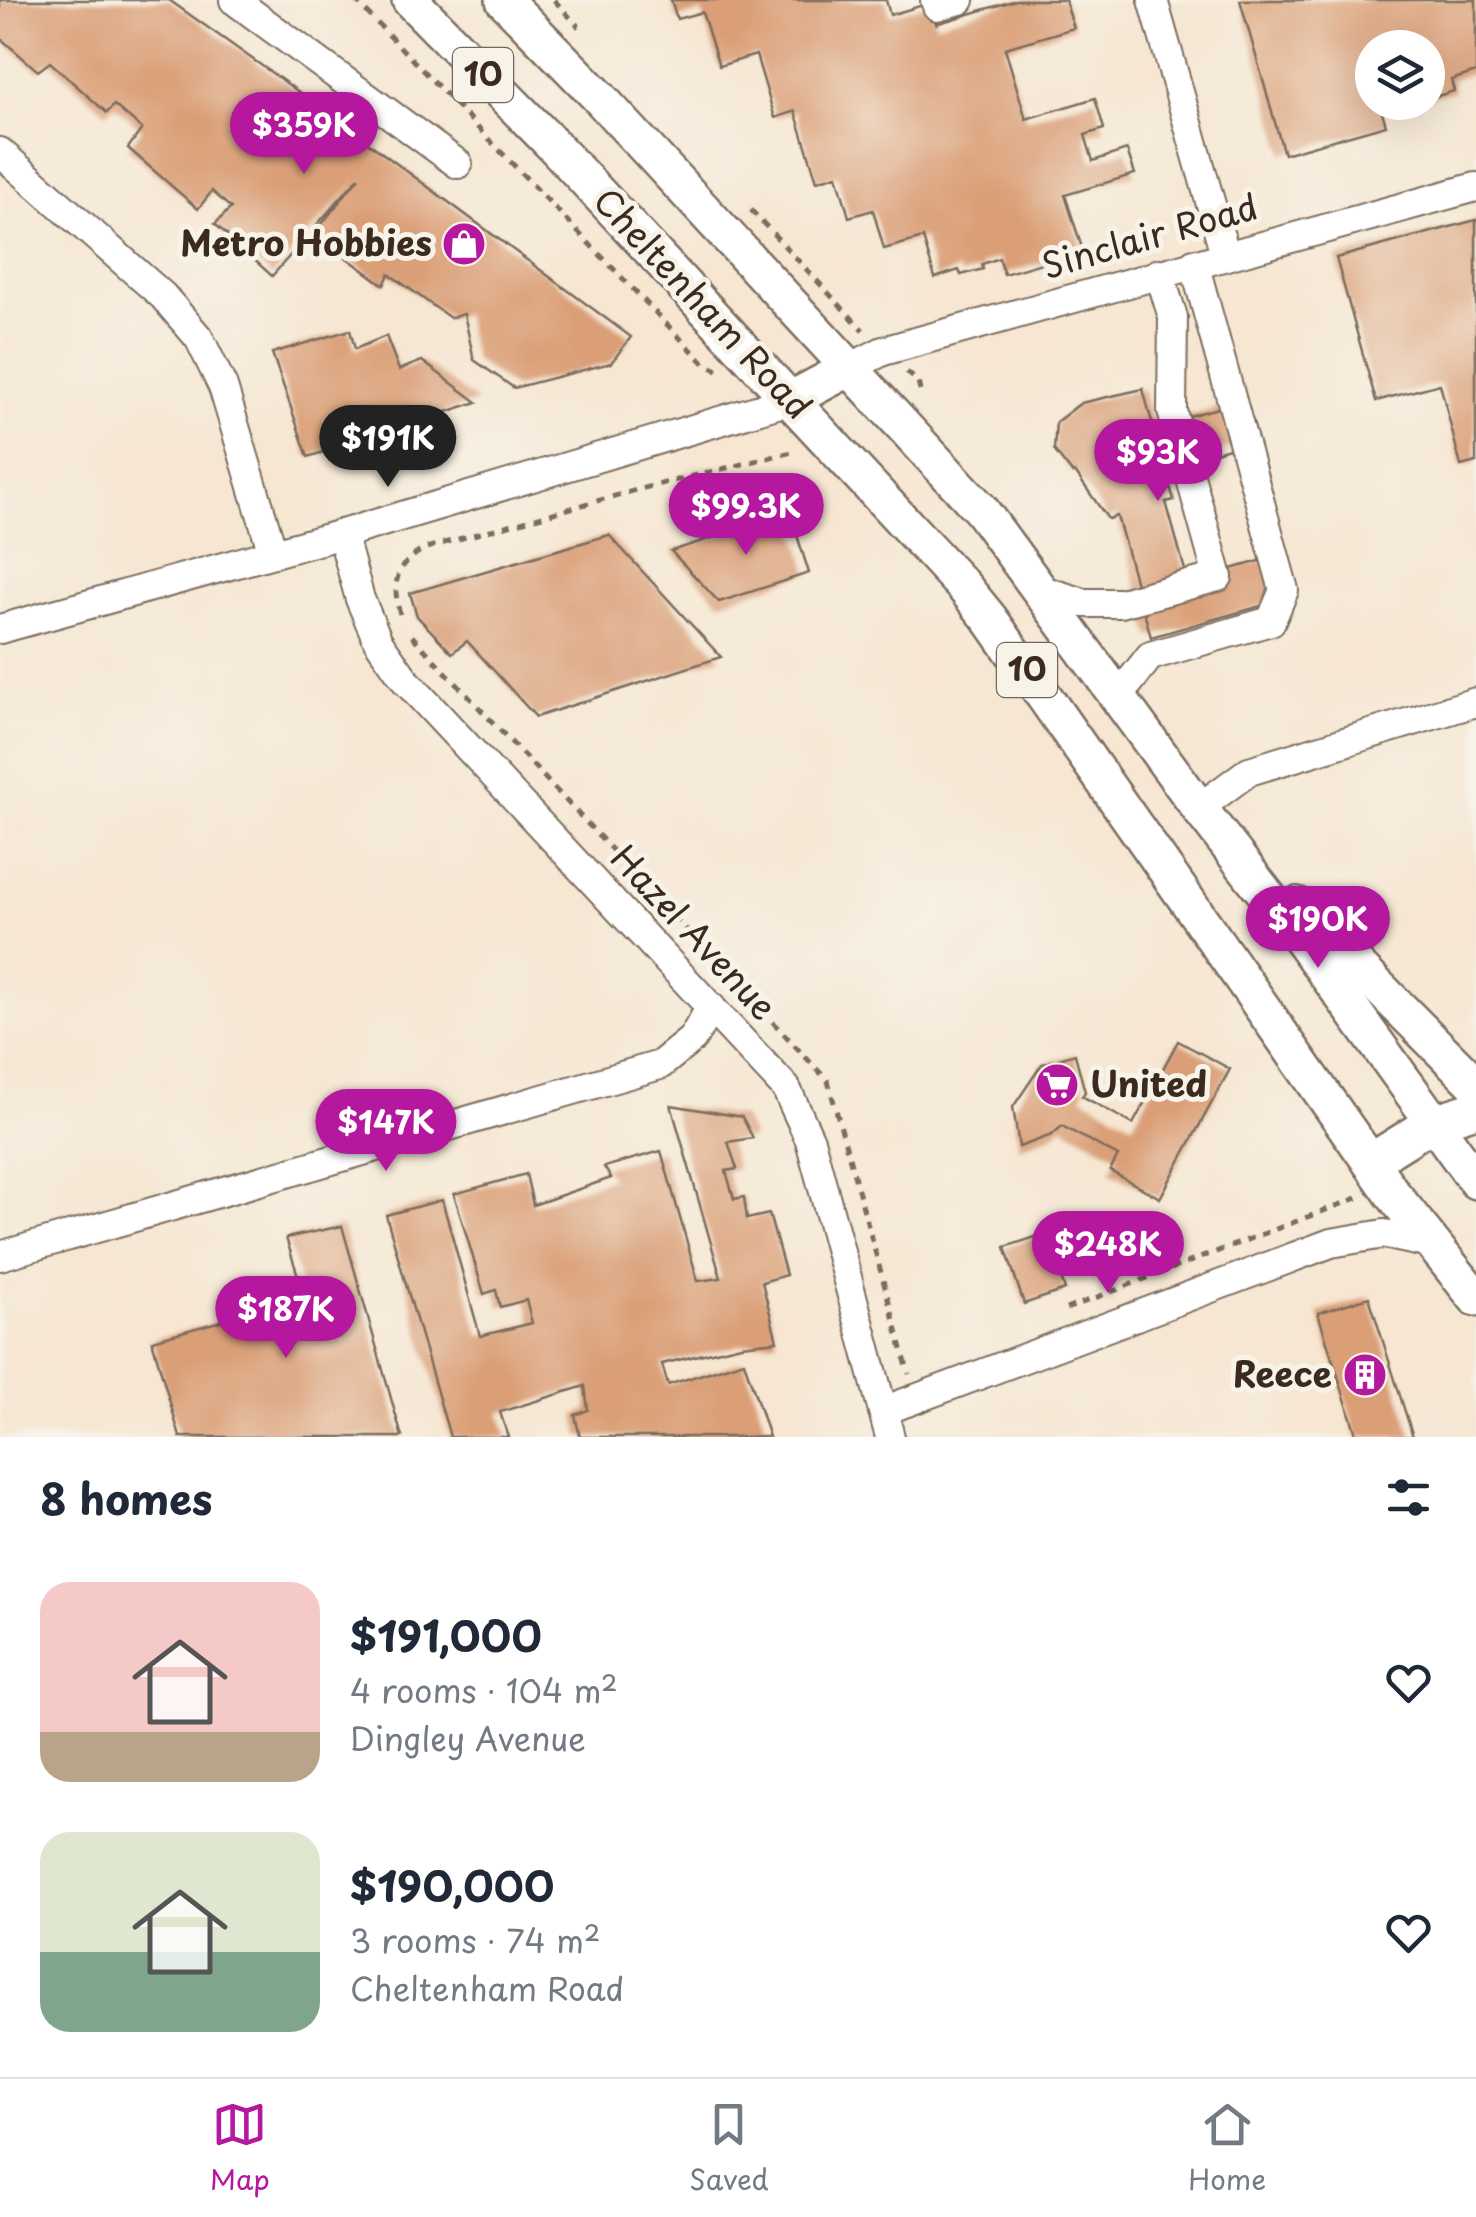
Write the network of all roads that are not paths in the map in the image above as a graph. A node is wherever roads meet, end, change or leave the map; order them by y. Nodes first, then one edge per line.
1 (234, 0) edge
2 (410, 0) edge
3 (504, 0) edge
4 (935, 0) edge
5 (960, 0) edge
6 (1153, 0) edge
7 (0, 152) edge
8 (458, 164) dead end
9 (1476, 187) edge
10 (1225, 254) junction
11 (1194, 263) junction
12 (1159, 273) junction
13 (848, 369) junction
14 (790, 400) junction
15 (342, 534) junction
16 (273, 553) junction
17 (1039, 589) junction
18 (0, 629) edge
19 (1118, 696) junction
20 (1476, 702) edge
21 (1201, 811) junction
22 (711, 1007) junction
23 (1476, 1085) edge
24 (1476, 1109) edge
25 (1434, 1122) junction
26 (1469, 1160) edge
27 (1370, 1162) junction
28 (1431, 1244) junction
29 (0, 1256) edge
30 (1476, 1298) edge
31 (886, 1424) edge

1 - 8 street
2 - 14 main road, Cheltenham Road / 10
3 - 13 main road, Cheltenham Road / 10
4 - 5 street
6 - 10 street
7 - 16 street
9 - 10 street, Sinclair Road
10 - 11 street, Sinclair Road
11 - 12 street, Sinclair Road
11 - 19 street
12 - 13 street, Sinclair Road
12 - 17 street
13 - 14 main road
13 - 17 main road, Cheltenham Road / 10
14 - 15 street
14 - 27 main road, Cheltenham Road / 10
15 - 16 street
15 - 22 street, Hazel Avenue
16 - 18 street
17 - 19 main road, Cheltenham Road / 10
19 - 21 main road, Cheltenham Road / 10
20 - 21 street
21 - 23 main road
21 - 25 main road, Cheltenham Road / 10
22 - 29 street
22 - 31 street, Hazel Avenue
24 - 25 main road
25 - 26 main road, Cheltenham Road / 10
25 - 27 main road
26 - 27 main road
27 - 28 main road, Cheltenham Road / 10
28 - 30 main road, Cheltenham Road / 10
28 - 31 street

